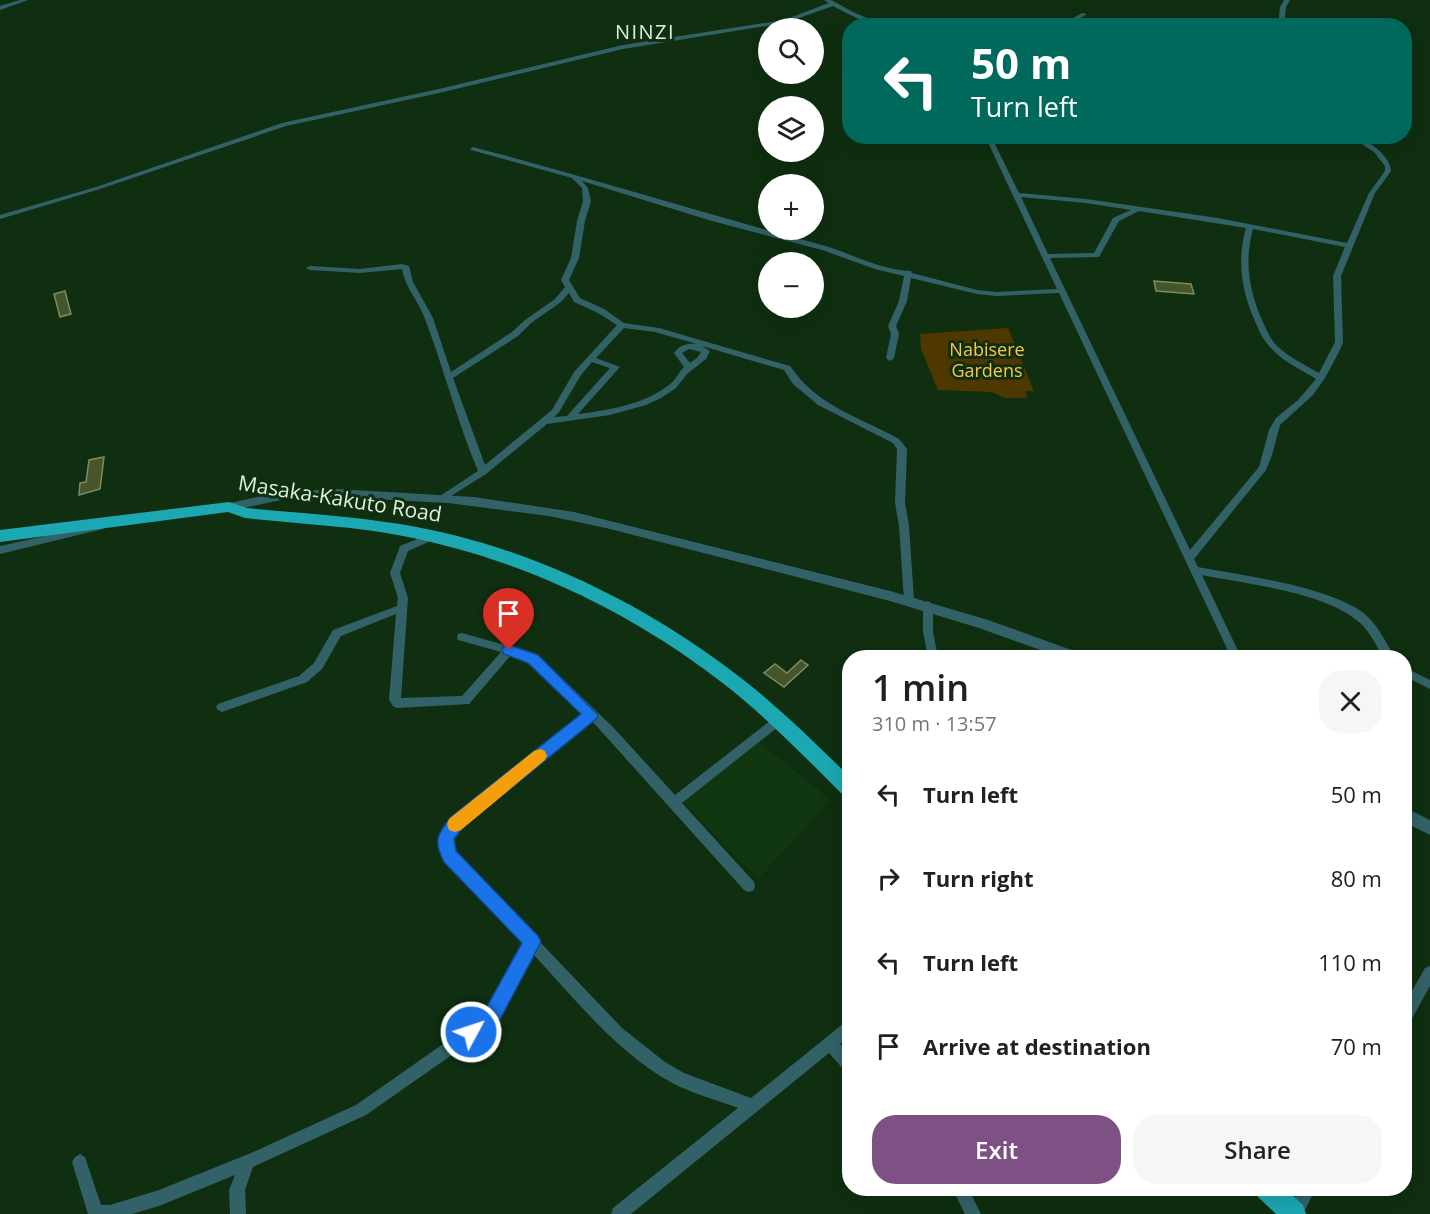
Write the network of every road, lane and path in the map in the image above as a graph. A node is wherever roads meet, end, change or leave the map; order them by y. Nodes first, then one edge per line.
1 (25, 0) edge
2 (1287, 0) edge
3 (830, 2) edge
4 (0, 8) edge
5 (1084, 14) dead end
6 (866, 18) edge
7 (1077, 18) edge
8 (1282, 18) edge
9 (992, 144) edge
10 (1364, 144) edge
11 (472, 149) dead end
12 (575, 177) junction
13 (1016, 195) junction
14 (1137, 209) junction
15 (0, 217) edge
16 (1250, 225) junction
17 (1350, 246) junction
18 (1045, 256) junction
19 (310, 268) dead end
20 (908, 273) junction
21 (569, 287) junction
22 (1060, 291) junction
23 (622, 325) junction
24 (890, 358) dead end
25 (591, 359) junction
26 (689, 368) dead end
27 (449, 377) junction
28 (1321, 378) junction
29 (570, 418) junction
30 (545, 421) junction
31 (483, 472) junction
32 (443, 498) junction
33 (229, 507) junction
34 (136, 519) junction
35 (0, 536) edge
36 (432, 537) junction
37 (0, 550) edge
38 (1189, 558) junction
39 (1194, 570) junction
40 (909, 600) junction
41 (928, 605) junction
42 (402, 608) junction
43 (462, 637) dead end
44 (509, 650) junction
45 (932, 650) edge
46 (1056, 650) edge
47 (1233, 650) edge
48 (1385, 650) edge
49 (1412, 675) edge
50 (1430, 685) edge
51 (222, 707) dead end
52 (591, 715) junction
53 (779, 720) junction
54 (842, 781) edge
55 (674, 802) junction
56 (1412, 818) edge
57 (1430, 828) edge
58 (749, 886) dead end
59 (532, 942) junction
60 (1430, 973) edge
61 (1425, 996) edge
62 (1412, 1010) edge
63 (842, 1034) edge
64 (830, 1044) junction
65 (842, 1057) edge
66 (752, 1106) junction
67 (80, 1162) dead end
68 (247, 1163) junction
69 (964, 1196) edge
70 (1275, 1196) edge
71 (1304, 1196) edge
72 (238, 1214) edge
73 (619, 1214) edge
74 (973, 1214) edge
75 (1294, 1214) edge

1 - 4 street
2 - 8 street
3 - 6 street
3 - 15 street
5 - 7 street
9 - 13 street
10 - 17 street
11 - 12 street
12 - 20 street
12 - 21 street
13 - 14 street
13 - 18 street
14 - 16 street
14 - 18 street
16 - 17 street
16 - 28 street
17 - 28 street
18 - 22 street
19 - 27 street
20 - 22 street
20 - 24 street
21 - 23 street
21 - 27 street
22 - 38 street
23 - 25 street
23 - 40 street
25 - 29 street
25 - 30 street
26 - 29 street
27 - 31 street
28 - 38 street
29 - 30 street
30 - 31 street
31 - 32 street
32 - 33 street
32 - 40 street
33 - 34 highway, Masaka-Kakuto Road
33 - 36 highway, Masaka-Kakuto Road
34 - 35 highway, Masaka-Kakuto Road
34 - 37 street
36 - 42 street
36 - 53 highway, Masaka-Kakuto Road
38 - 39 street
39 - 47 street
39 - 48 street
40 - 41 street
41 - 45 street
41 - 46 street
42 - 44 street
42 - 51 street
43 - 44 street
44 - 52 street
49 - 50 street
52 - 55 street
52 - 59 street
53 - 54 highway, Masaka-Kakuto Road
53 - 55 street
55 - 58 street
56 - 57 street
59 - 66 street
59 - 68 street
60 - 61 street
61 - 62 street
63 - 64 street
64 - 65 street
64 - 66 street
66 - 73 street
67 - 68 street
68 - 72 street
69 - 74 street
70 - 75 highway
71 - 75 street

